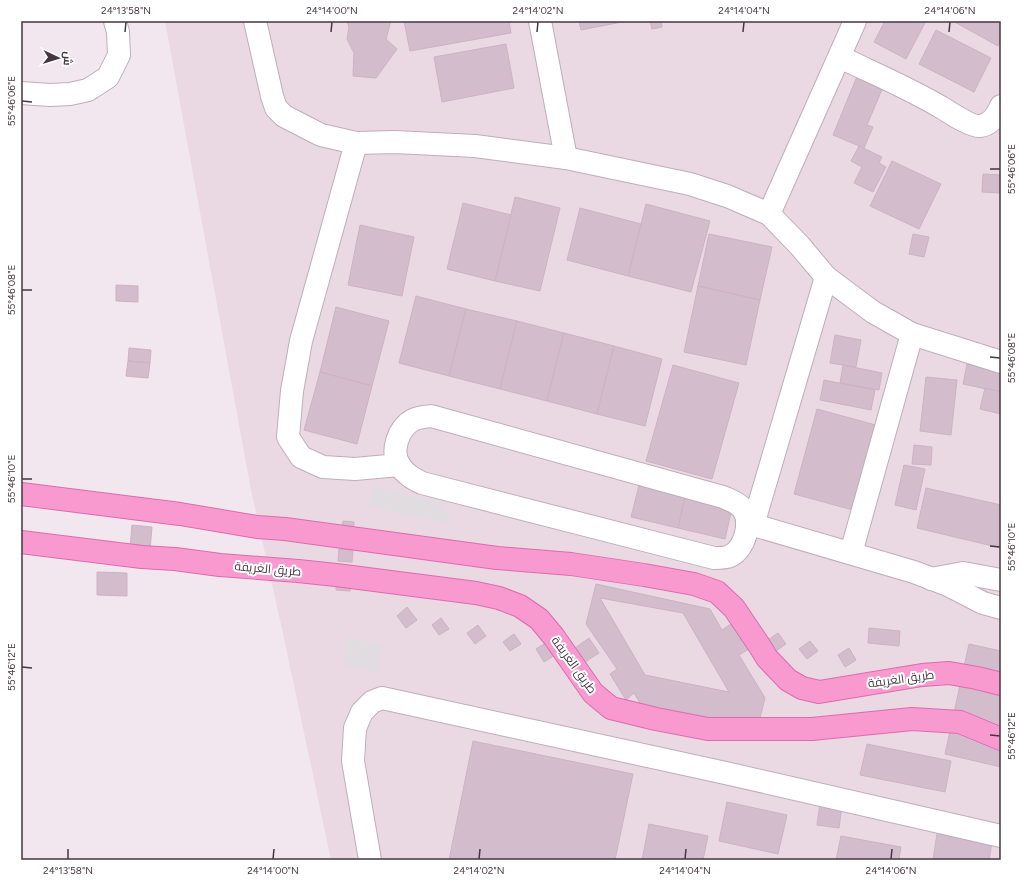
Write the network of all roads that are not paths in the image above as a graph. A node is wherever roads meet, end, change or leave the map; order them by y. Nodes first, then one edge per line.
1 (115, 21) edge
2 (255, 21) edge
3 (540, 21) edge
4 (855, 21) edge
5 (840, 57) junction
6 (21, 93) edge
7 (1001, 106) edge
8 (356, 143) junction
9 (566, 158) junction
10 (769, 214) junction
11 (826, 277) junction
12 (912, 334) junction
13 (1001, 362) edge
14 (399, 465) junction
15 (21, 494) edge
16 (750, 524) junction
17 (21, 542) edge
18 (851, 553) junction
19 (931, 579) junction
20 (1001, 580) edge
21 (1001, 608) edge
22 (1001, 684) edge
23 (1001, 739) edge
24 (1001, 836) edge
25 (370, 860) edge

1 - 6 street
2 - 8 street
3 - 9 street
4 - 5 street
5 - 7 street
5 - 10 street
8 - 9 street
8 - 14 street
9 - 10 street
10 - 11 street
11 - 12 street
11 - 16 street
12 - 13 street
12 - 18 street
14 - 16 street
14 - 16 street
15 - 22 main road, طريق الغريفة
16 - 18 street
17 - 23 main road, طريق الغريفة
18 - 19 street
19 - 20 street
19 - 21 street
24 - 25 street

